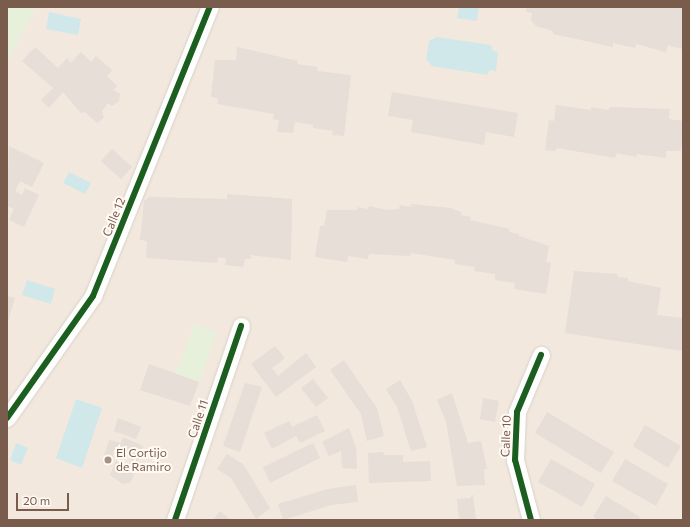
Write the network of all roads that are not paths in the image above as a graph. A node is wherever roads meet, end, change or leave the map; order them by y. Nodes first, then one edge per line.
1 (210, 7) edge
2 (241, 326) dead end
3 (541, 355) dead end
4 (7, 418) edge
5 (175, 520) edge
6 (531, 520) edge

1 - 4 street, Calle 12
2 - 5 street, Calle 11
3 - 6 street, Calle 10

